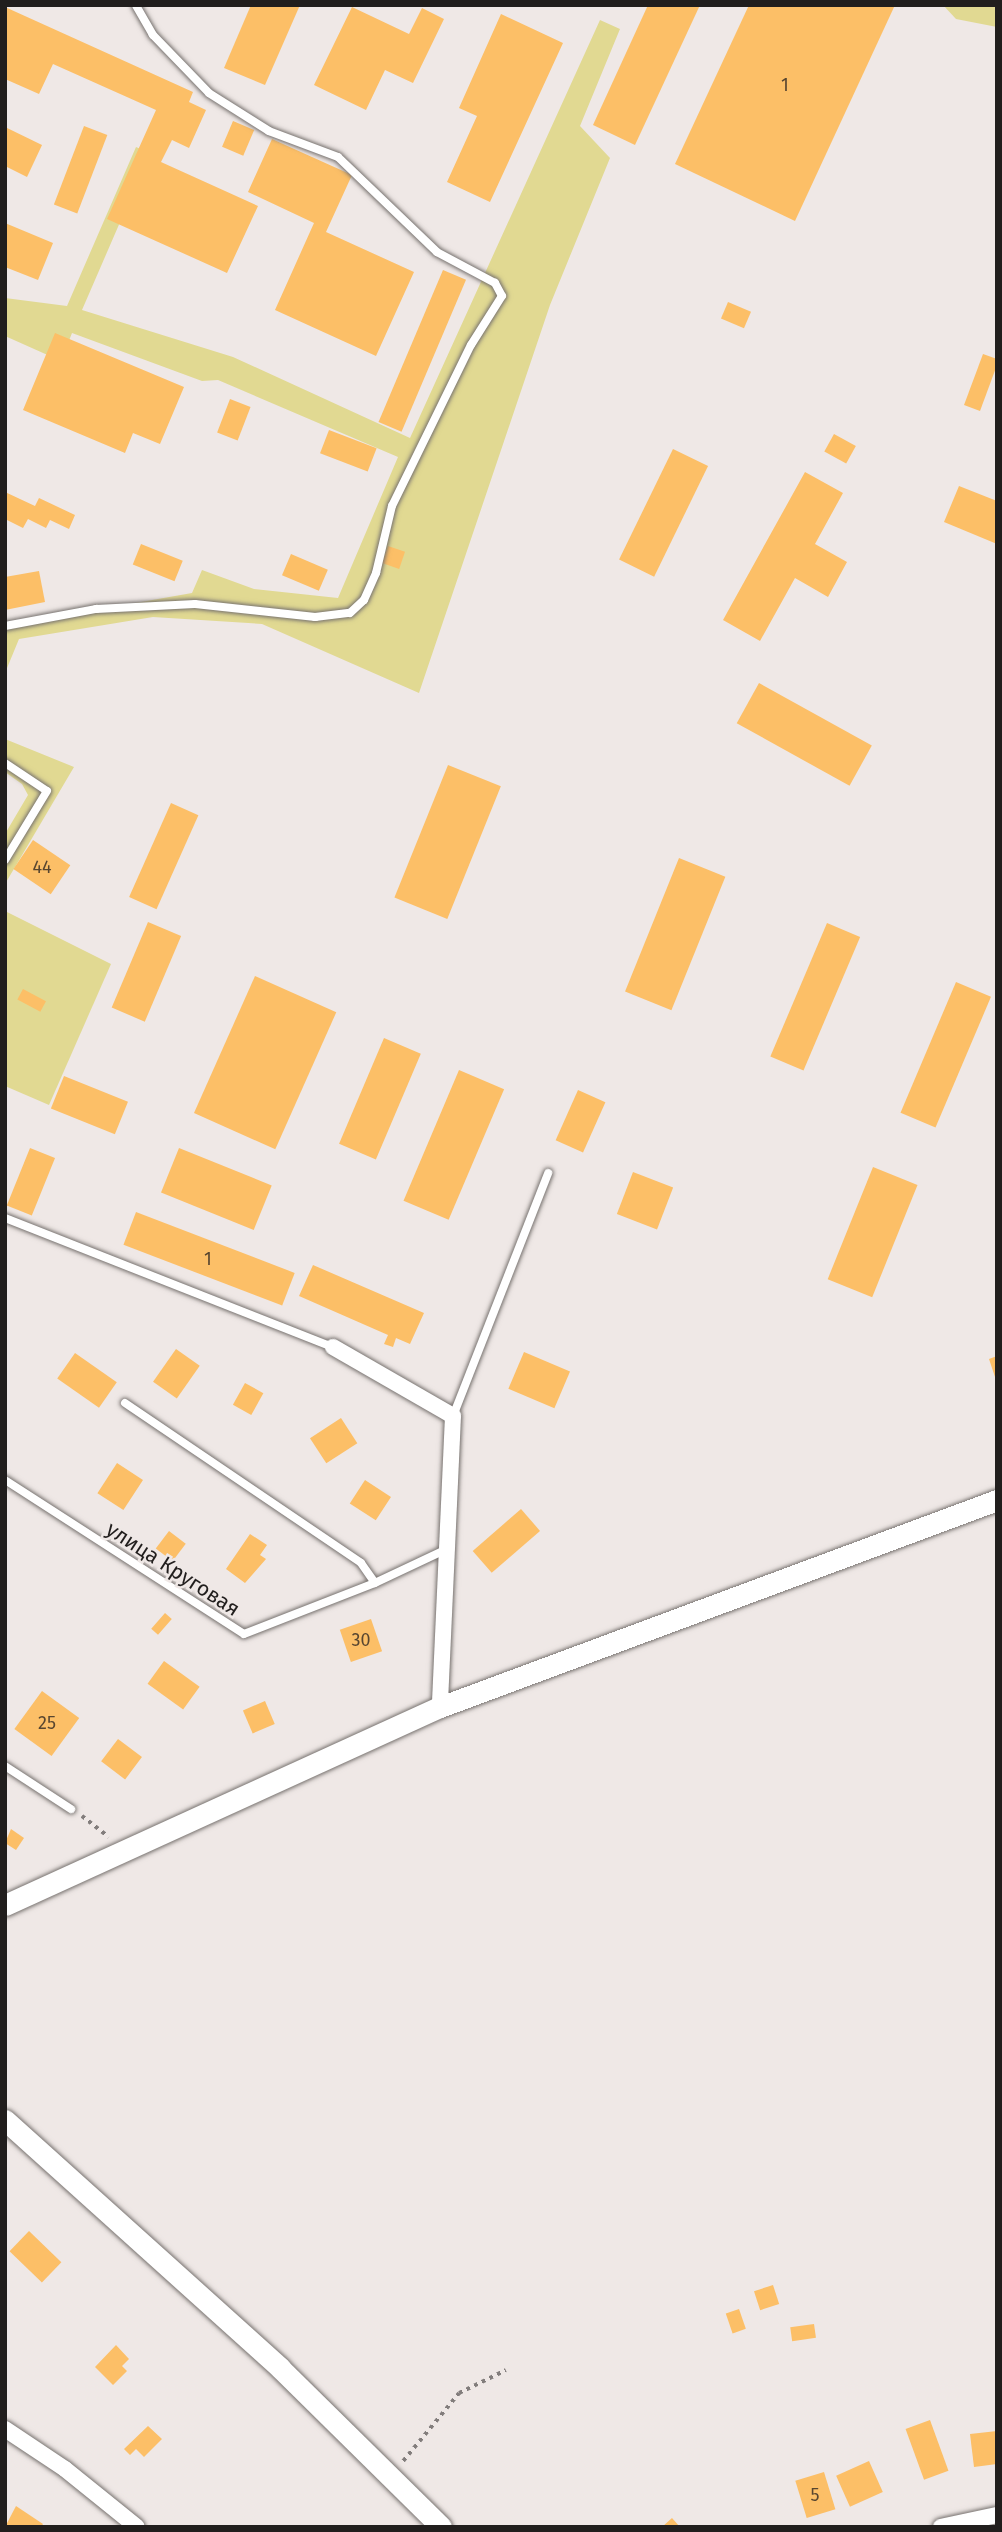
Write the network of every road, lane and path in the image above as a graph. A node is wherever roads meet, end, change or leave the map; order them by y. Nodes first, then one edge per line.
1 (136, 5) edge
2 (5, 625) edge
3 (5, 763) edge
4 (5, 860) edge
5 (548, 1173) dead end
6 (5, 1217) edge
7 (333, 1347) joint
8 (125, 1403) dead end
9 (453, 1416) junction
10 (5, 1480) edge
11 (997, 1500) edge
12 (447, 1548) junction
13 (375, 1583) junction
14 (440, 1707) junction
15 (5, 1766) edge
16 (71, 1809) joint
17 (124, 1850) junction
18 (5, 1905) edge
19 (5, 2120) edge
20 (506, 2370) dead end
21 (5, 2429) edge
22 (391, 2477) junction
23 (997, 2515) edge
24 (137, 2527) edge
25 (441, 2527) edge
26 (941, 2527) edge

1 - 2 lane
3 - 4 lane
5 - 9 lane
6 - 7 lane
7 - 9 street
8 - 13 lane
9 - 12 street
10 - 13 lane, улица Круговая
11 - 14 street
12 - 13 lane, улица Круговая
12 - 14 street
14 - 17 street
15 - 16 lane
16 - 17 path
17 - 18 street
19 - 22 street
20 - 22 path
21 - 24 street
22 - 25 street
23 - 26 street

